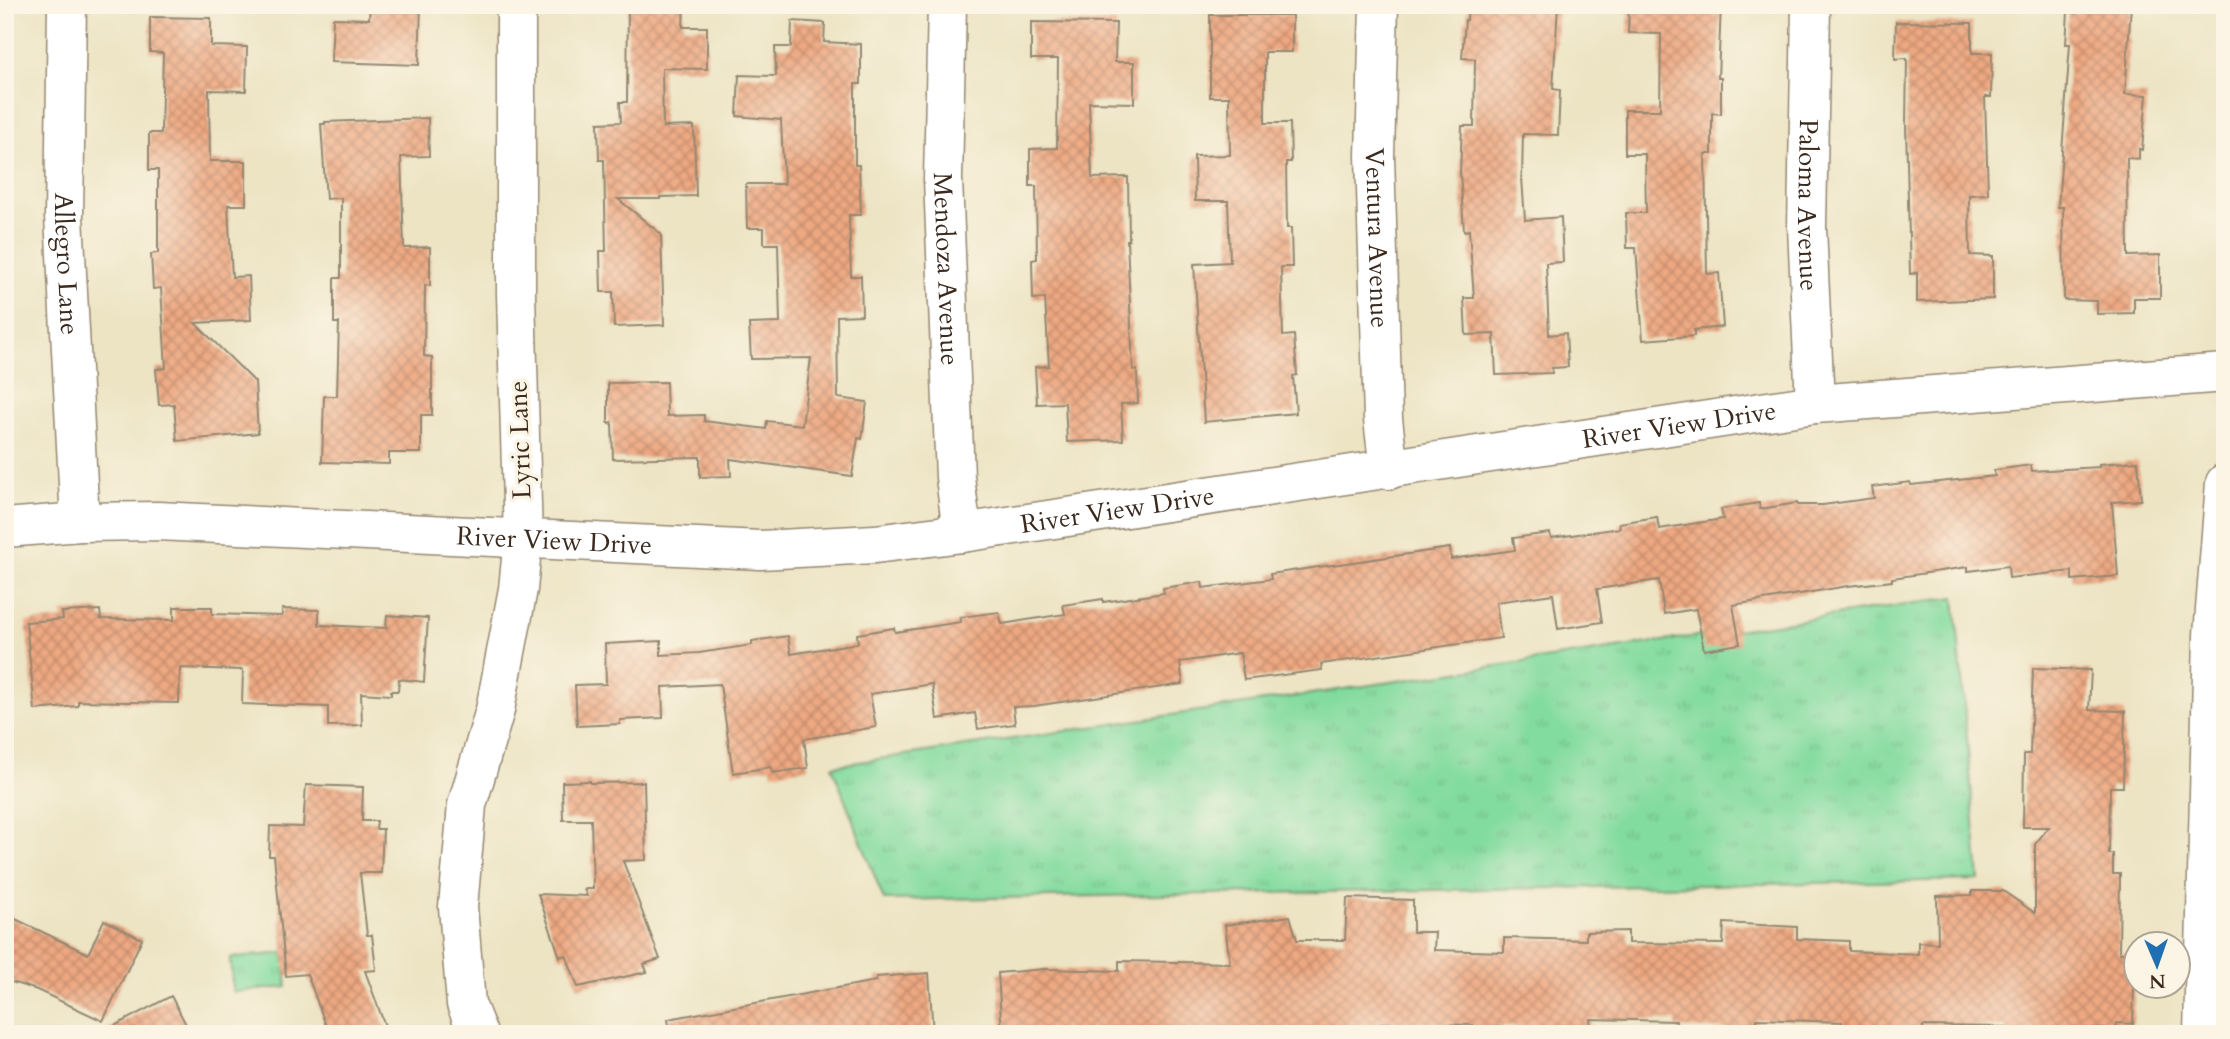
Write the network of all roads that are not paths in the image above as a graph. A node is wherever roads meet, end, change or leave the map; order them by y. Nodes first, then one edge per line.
1 (67, 5) edge
2 (516, 5) edge
3 (947, 5) edge
4 (1379, 5) edge
5 (1811, 5) edge
6 (2225, 373) edge
7 (1815, 404) junction
8 (1389, 470) junction
9 (2225, 484) edge
10 (80, 522) junction
11 (5, 528) edge
12 (962, 533) junction
13 (523, 539) junction
14 (2215, 873) edge
15 (478, 1034) edge
16 (2203, 1034) edge

1 - 10 street, Allegro Lane
2 - 13 street, Lyric Lane
3 - 12 street, Mendoza Avenue
4 - 8 street, Ventura Avenue
5 - 7 street, Paloma Avenue
6 - 7 street, River View Drive
7 - 8 street, River View Drive
8 - 12 street, River View Drive
9 - 14 street
10 - 11 street, River View Drive
10 - 13 street, River View Drive
12 - 13 street, River View Drive
13 - 15 street, Lyric Lane
14 - 16 street

